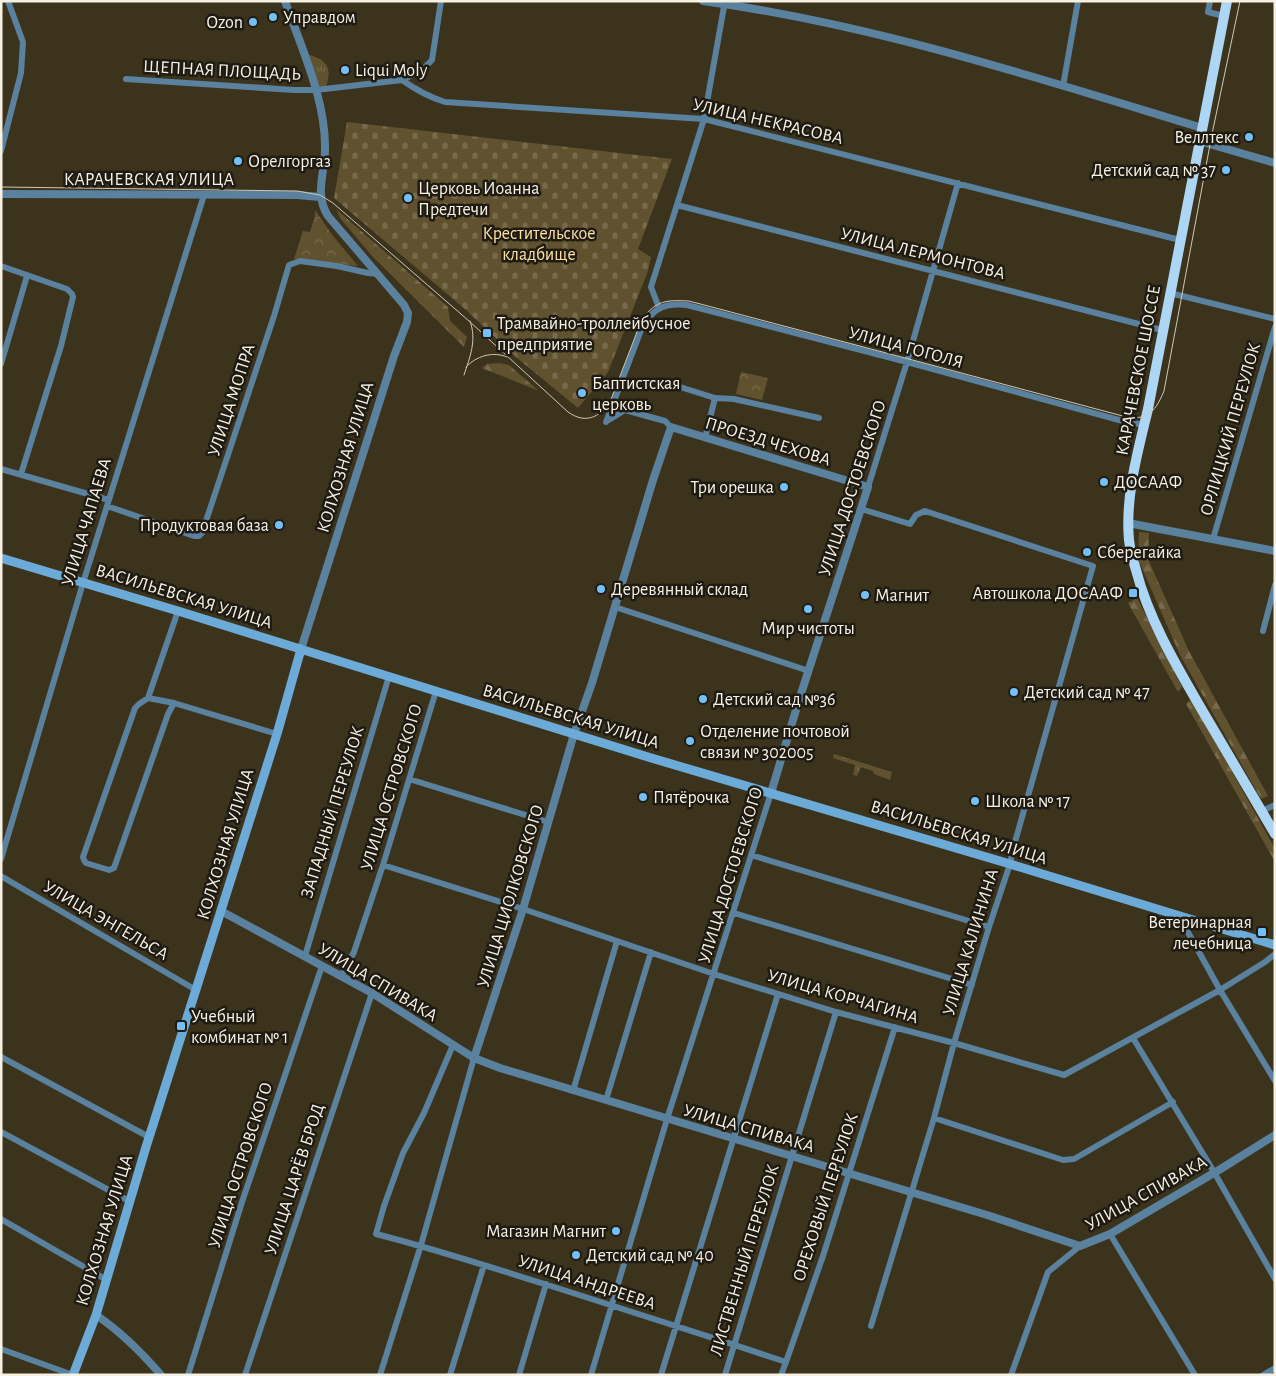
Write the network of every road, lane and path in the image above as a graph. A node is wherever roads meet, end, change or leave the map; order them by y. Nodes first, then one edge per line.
1 (8, 1) edge
2 (286, 1) edge
3 (441, 1) edge
4 (703, 1) edge
5 (1078, 1) edge
6 (1210, 1) edge
7 (1227, 1) edge
8 (725, 3) edge
9 (1224, 16) junction
10 (126, 79) dead end
11 (402, 80) junction
12 (1063, 86) junction
13 (316, 90) junction
14 (704, 119) junction
15 (1202, 128) junction
16 (1199, 141) junction
17 (1, 151) edge
18 (1275, 163) edge
19 (958, 183) junction
20 (1, 194) edge
21 (204, 195) junction
22 (320, 197) junction
23 (677, 205) junction
24 (1180, 240) junction
25 (1, 266) edge
26 (934, 271) junction
27 (378, 274) junction
28 (27, 276) junction
29 (1170, 293) junction
30 (659, 308) junction
31 (1275, 320) edge
32 (1275, 327) edge
33 (1162, 330) junction
34 (907, 362) junction
35 (1, 364) edge
36 (661, 381) dead end
37 (715, 398) junction
38 (819, 418) dead end
39 (1144, 425) junction
40 (671, 427) junction
41 (705, 438) junction
42 (1, 469) edge
43 (20, 474) junction
44 (868, 487) junction
45 (108, 503) junction
46 (861, 509) junction
47 (1128, 524) junction
48 (1213, 539) junction
49 (1275, 551) edge
50 (1, 558) edge
51 (83, 583) junction
52 (1275, 585) edge
53 (614, 607) junction
54 (178, 611) junction
55 (1263, 631) dead end
56 (301, 649) junction
57 (809, 671) junction
58 (389, 676) junction
59 (436, 691) junction
60 (148, 698) junction
61 (174, 703) junction
62 (277, 734) junction
63 (574, 734) junction
64 (409, 779) junction
65 (771, 793) junction
66 (1275, 805) edge
67 (1262, 811) junction
68 (548, 822) junction
69 (1275, 834) edge
70 (751, 855) junction
71 (1, 859) edge
72 (1010, 864) junction
73 (383, 865) junction
74 (1, 876) edge
75 (523, 909) junction
76 (221, 911) junction
77 (734, 912) junction
78 (1179, 916) junction
79 (989, 927) junction
80 (617, 941) junction
81 (1275, 945) edge
82 (651, 952) junction
83 (1275, 954) edge
84 (305, 956) junction
85 (322, 966) junction
86 (714, 974) junction
87 (341, 976) junction
88 (972, 985) junction
89 (196, 990) junction
90 (1220, 990) junction
91 (372, 993) junction
92 (778, 994) junction
93 (836, 1012) junction
94 (895, 1027) junction
95 (1133, 1038) junction
96 (954, 1043) junction
97 (453, 1045) junction
98 (1, 1056) edge
99 (474, 1058) junction
100 (1275, 1081) edge
101 (574, 1090) junction
102 (606, 1100) junction
103 (1172, 1102) junction
104 (934, 1118) junction
105 (667, 1119) junction
106 (1, 1132) edge
107 (1275, 1135) edge
108 (149, 1137) junction
109 (733, 1139) junction
110 (792, 1156) junction
111 (1214, 1172) junction
112 (849, 1173) junction
113 (911, 1192) junction
114 (129, 1201) junction
115 (1, 1219) edge
116 (1110, 1234) junction
117 (421, 1245) junction
118 (1080, 1246) junction
119 (484, 1265) junction
120 (105, 1279) junction
121 (1275, 1279) edge
122 (546, 1284) junction
123 (612, 1305) junction
124 (96, 1315) junction
125 (676, 1326) junction
126 (871, 1326) dead end
127 (735, 1345) junction
128 (1, 1349) edge
129 (786, 1362) junction
130 (1275, 1368) edge
131 (73, 1375) edge
132 (161, 1375) edge
133 (188, 1375) edge
134 (245, 1375) edge
135 (380, 1375) edge
136 (450, 1375) edge
137 (519, 1375) edge
138 (591, 1375) edge
139 (662, 1375) edge
140 (725, 1375) edge
141 (781, 1375) edge
142 (1012, 1375) edge
143 (1195, 1375) edge
144 (1263, 1375) edge

1 - 17 street
2 - 13 street
3 - 11 street
4 - 8 street
5 - 12 street
6 - 9 street
7 - 9 highway, КАРАЧЕВСКОЕ ШОССЕ
8 - 12 street
8 - 14 street
9 - 15 highway, КАРАЧЕВСКОЕ ШОССЕ
10 - 13 street, ЩЕПНАЯ ПЛОЩАДЬ
11 - 13 street
11 - 14 street, УЛИЦА НЕКРАСОВА
12 - 15 street
13 - 22 street
14 - 19 street, УЛИЦА НЕКРАСОВА
14 - 23 street
15 - 16 highway, КАРАЧЕВСКОЕ ШОССЕ
16 - 18 street
16 - 24 highway, КАРАЧЕВСКОЕ ШОССЕ
19 - 24 street, УЛИЦА НЕКРАСОВА
19 - 26 street, УЛИЦА ДОСТОЕВСКОГО
20 - 21 street, КАРАЧЕВСКАЯ УЛИЦА
21 - 22 street, КАРАЧЕВСКАЯ УЛИЦА
21 - 45 street, УЛИЦА ЧАПАЕВА
22 - 27 street
23 - 26 street, УЛИЦА ЛЕРМОНТОВА
23 - 30 street
24 - 29 highway, КАРАЧЕВСКОЕ ШОССЕ
25 - 28 street
26 - 33 street, УЛИЦА ЛЕРМОНТОВА
26 - 34 street, УЛИЦА ДОСТОЕВСКОГО
27 - 45 street, УЛИЦА МОПРА
27 - 56 street, КОЛХОЗНАЯ УЛИЦА
28 - 35 street
28 - 43 street
29 - 31 street
29 - 33 highway, КАРАЧЕВСКОЕ ШОССЕ
30 - 34 street, УЛИЦА ГОГОЛЯ
30 - 40 street, ПРОЕЗД ЧЕХОВА
32 - 48 street, ОРЛИЦКИЙ ПЕРЕУЛОК
33 - 39 highway, КАРАЧЕВСКОЕ ШОССЕ
34 - 39 street, УЛИЦА ГОГОЛЯ
34 - 44 street, УЛИЦА ДОСТОЕВСКОГО
36 - 37 street
37 - 38 street
37 - 41 street
39 - 47 highway, КАРАЧЕВСКОЕ ШОССЕ
40 - 41 street, ПРОЕЗД ЧЕХОВА
40 - 53 street, УЛИЦА ЦИОЛКОВСКОГО
41 - 44 street, ПРОЕЗД ЧЕХОВА
42 - 43 street
43 - 45 street
44 - 46 street, УЛИЦА ДОСТОЕВСКОГО
45 - 51 street, УЛИЦА ЧАПАЕВА
46 - 57 street, УЛИЦА ДОСТОЕВСКОГО
46 - 72 street, УЛИЦА КАЛИНИНА
47 - 48 street
47 - 67 highway, КАРАЧЕВСКОЕ ШОССЕ
48 - 49 street
50 - 51 main road, ВАСИЛЬЕВСКАЯ УЛИЦА
51 - 54 main road, ВАСИЛЬЕВСКАЯ УЛИЦА
51 - 71 street, УЛИЦА ЧАПАЕВА
52 - 55 street
53 - 57 street
53 - 63 street, УЛИЦА ЦИОЛКОВСКОГО
54 - 56 main road, ВАСИЛЬЕВСКАЯ УЛИЦА
54 - 60 street
56 - 58 main road, ВАСИЛЬЕВСКАЯ УЛИЦА
56 - 62 main road, КОЛХОЗНАЯ УЛИЦА
57 - 65 street, УЛИЦА ДОСТОЕВСКОГО
58 - 59 main road, ВАСИЛЬЕВСКАЯ УЛИЦА
58 - 84 street, ЗАПАДНЫЙ ПЕРЕУЛОК
59 - 63 main road, ВАСИЛЬЕВСКАЯ УЛИЦА
59 - 64 street, УЛИЦА ОСТРОВСКОГО
60 - 61 street
60 - 61 street
61 - 62 street
62 - 76 main road, КОЛХОЗНАЯ УЛИЦА
63 - 65 main road, ВАСИЛЬЕВСКАЯ УЛИЦА
63 - 68 street, УЛИЦА ЦИОЛКОВСКОГО
64 - 68 street
64 - 73 street, УЛИЦА ОСТРОВСКОГО
65 - 70 street, УЛИЦА ДОСТОЕВСКОГО
65 - 72 main road, ВАСИЛЬЕВСКАЯ УЛИЦА
66 - 67 street
67 - 69 highway, КАРАЧЕВСКОЕ ШОССЕ
68 - 75 street, УЛИЦА ЦИОЛКОВСКОГО
70 - 77 street, УЛИЦА ДОСТОЕВСКОГО
70 - 79 street
72 - 78 main road, ВАСИЛЬЕВСКАЯ УЛИЦА
72 - 79 street, УЛИЦА КАЛИНИНА
73 - 75 street, УЛИЦА КОРЧАГИНА
73 - 87 street, УЛИЦА ОСТРОВСКОГО
74 - 89 street, УЛИЦА ЭНГЕЛЬСА
75 - 80 street, УЛИЦА КОРЧАГИНА
75 - 99 street, УЛИЦА ЦИОЛКОВСКОГО
76 - 84 street, УЛИЦА СПИВАКА
76 - 89 main road, КОЛХОЗНАЯ УЛИЦА
77 - 86 street, УЛИЦА ДОСТОЕВСКОГО
77 - 88 street
78 - 81 main road, ВАСИЛЬЕВСКАЯ УЛИЦА
78 - 90 street
79 - 88 street, УЛИЦА КАЛИНИНА
80 - 82 street, УЛИЦА КОРЧАГИНА
80 - 101 street
82 - 86 street, УЛИЦА КОРЧАГИНА
82 - 102 street
83 - 90 street, УЛИЦА КОРЧАГИНА
84 - 85 street, УЛИЦА СПИВАКА
85 - 87 street, УЛИЦА СПИВАКА
85 - 133 street, УЛИЦА ОСТРОВСКОГО
86 - 92 street, УЛИЦА КОРЧАГИНА
86 - 105 street, УЛИЦА ДОСТОЕВСКОГО
87 - 91 street, УЛИЦА СПИВАКА
88 - 96 street, УЛИЦА КАЛИНИНА
89 - 108 main road, КОЛХОЗНАЯ УЛИЦА
90 - 95 street, УЛИЦА КОРЧАГИНА
90 - 100 street
91 - 97 street, УЛИЦА СПИВАКА
91 - 134 street, УЛИЦА ЦАРЁВ БРОД
92 - 93 street, УЛИЦА КОРЧАГИНА
92 - 109 street
93 - 94 street, УЛИЦА КОРЧАГИНА
93 - 110 street, ЛИСТВЕННЫЙ ПЕРЕУЛОК
94 - 96 street, УЛИЦА КОРЧАГИНА
94 - 112 street, ОРЕХОВЫЙ ПЕРЕУЛОК
95 - 96 street, УЛИЦА КОРЧАГИНА
95 - 103 street
96 - 104 street, УЛИЦА КАЛИНИНА
97 - 99 street, УЛИЦА СПИВАКА
97 - 117 street, УЛИЦА АНДРЕЕВА
98 - 108 street
99 - 101 street, УЛИЦА СПИВАКА
99 - 117 street, УЛИЦА ЦИОЛКОВСКОГО
101 - 102 street, УЛИЦА СПИВАКА
102 - 105 street, УЛИЦА СПИВАКА
103 - 104 street
103 - 111 street
104 - 113 street, УЛИЦА КАЛИНИНА
105 - 109 street, УЛИЦА СПИВАКА
105 - 123 street, УЛИЦА ДОСТОЕВСКОГО
106 - 114 street
107 - 111 street, УЛИЦА СПИВАКА
108 - 114 main road, КОЛХОЗНАЯ УЛИЦА
109 - 110 street, УЛИЦА СПИВАКА
109 - 125 street
110 - 112 street, УЛИЦА СПИВАКА
110 - 127 street, ЛИСТВЕННЫЙ ПЕРЕУЛОК
111 - 116 street, УЛИЦА СПИВАКА
111 - 121 street
112 - 113 street, УЛИЦА СПИВАКА
112 - 129 street, ОРЕХОВЫЙ ПЕРЕУЛОК
113 - 118 street, УЛИЦА СПИВАКА
113 - 126 street, УЛИЦА КАЛИНИНА
114 - 120 main road, КОЛХОЗНАЯ УЛИЦА
115 - 120 street
116 - 118 street, УЛИЦА СПИВАКА
116 - 143 street
117 - 119 street, УЛИЦА АНДРЕЕВА
117 - 135 street, УЛИЦА ЦИОЛКОВСКОГО
118 - 142 street
119 - 122 street, УЛИЦА АНДРЕЕВА
119 - 136 street
120 - 124 main road, КОЛХОЗНАЯ УЛИЦА
122 - 123 street, УЛИЦА АНДРЕЕВА
122 - 137 street
123 - 125 street, УЛИЦА АНДРЕЕВА
123 - 138 street, УЛИЦА ДОСТОЕВСКОГО
124 - 131 main road, КОЛХОЗНАЯ УЛИЦА
124 - 132 street
125 - 127 street, УЛИЦА АНДРЕЕВА
125 - 139 street
127 - 129 street, УЛИЦА АНДРЕЕВА
127 - 140 street, ЛИСТВЕННЫЙ ПЕРЕУЛОК
128 - 131 street
129 - 141 street, ОРЕХОВЫЙ ПЕРЕУЛОК
130 - 144 street

